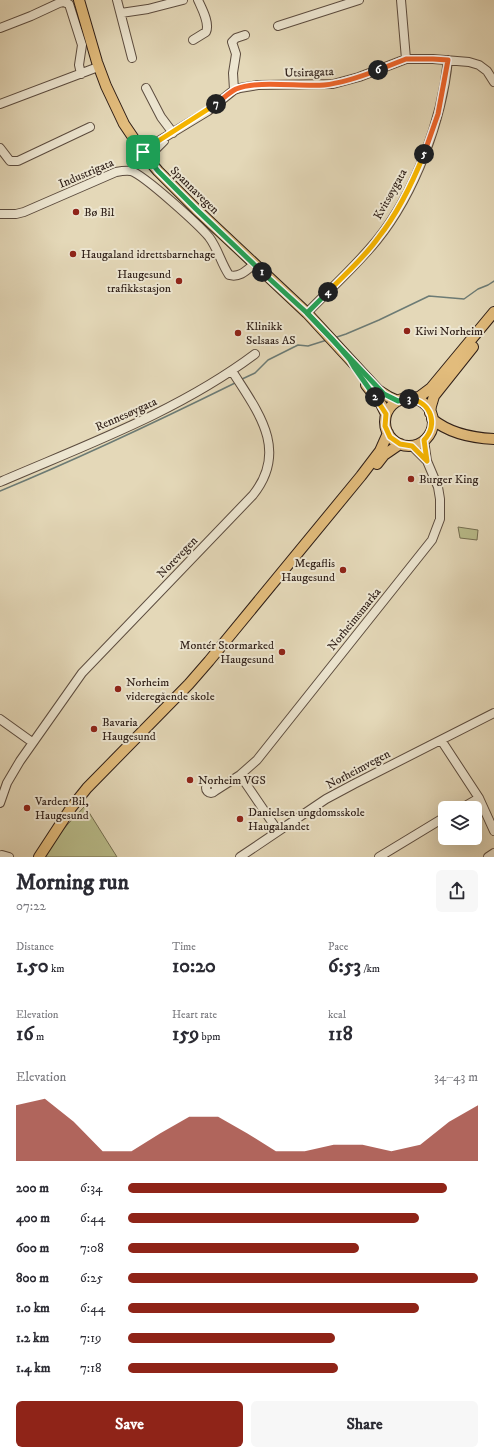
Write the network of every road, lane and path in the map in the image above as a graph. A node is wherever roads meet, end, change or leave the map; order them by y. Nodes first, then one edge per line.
1 (79, 0) edge
2 (117, 0) edge
3 (183, 0) edge
4 (198, 0) edge
5 (359, 0) edge
6 (401, 0) edge
7 (121, 13) junction
8 (278, 26) dead end
9 (0, 28) edge
10 (245, 35) dead end
11 (193, 40) dead end
12 (132, 58) dead end
13 (406, 59) junction
14 (448, 60) junction
15 (98, 67) junction
16 (81, 74) junction
17 (494, 82) edge
18 (146, 88) dead end
19 (234, 90) junction
20 (0, 104) edge
21 (90, 127) dead end
22 (173, 132) junction
23 (0, 148) edge
24 (145, 155) junction
25 (0, 214) edge
26 (254, 264) junction
27 (494, 312) edge
28 (307, 313) junction
29 (494, 322) edge
30 (255, 354) dead end
31 (350, 360) junction
32 (232, 371) junction
33 (409, 399) junction
34 (398, 401) junction
35 (386, 414) junction
36 (431, 416) junction
37 (388, 433) junction
38 (459, 433) junction
39 (427, 437) junction
40 (494, 440) edge
41 (400, 444) junction
42 (412, 446) junction
43 (427, 461) junction
44 (0, 482) edge
45 (494, 712) edge
46 (0, 719) edge
47 (441, 740) junction
48 (32, 742) junction
49 (240, 775) junction
50 (215, 791) dead end
51 (479, 798) junction
52 (474, 801) edge
53 (0, 803) edge
54 (438, 821) edge
55 (278, 831) junction
56 (494, 831) edge
57 (494, 853) edge
58 (39, 857) edge
59 (48, 857) edge
60 (240, 857) edge
61 (379, 857) edge
62 (488, 857) edge

1 - 15 main road, Spannavegen
2 - 7 street
3 - 7 street
4 - 11 street
5 - 8 street
6 - 13 street
7 - 12 street
9 - 16 street
10 - 19 street
13 - 14 street, Utsiragata
13 - 19 street, Utsiragata
14 - 17 street, Utsiragata
14 - 28 street, Kvitsøygata
15 - 16 street
15 - 24 main road, Spannavegen
16 - 20 street
18 - 22 street
19 - 22 street
21 - 23 street
22 - 24 street
24 - 26 main road, Spannavegen
25 - 26 street, Industrigata
26 - 28 main road, Spannavegen
27 - 33 main road
28 - 31 main road, Spannavegen
29 - 36 main road
30 - 32 street, Rennesøygata
31 - 34 main road
31 - 35 main road
32 - 44 street, Rennesøygata
32 - 48 street, Norevegen
33 - 34 main road
33 - 36 main road
34 - 35 main road
35 - 37 main road
36 - 38 main road
36 - 39 main road
37 - 41 main road
37 - 58 main road
38 - 39 main road
38 - 40 main road
39 - 42 main road
39 - 43 street, Norheimsmarka
41 - 42 main road
41 - 59 main road
42 - 43 street, Norheimsmarka
43 - 49 street, Norheimsmarka
45 - 47 street, Norheimvegen
46 - 48 street
47 - 51 street
47 - 55 street, Norheimvegen
48 - 53 street, Norevegen
49 - 50 street, Norheimsmarka
49 - 55 street
51 - 52 street
51 - 56 street
54 - 61 street
55 - 60 street, Norheimvegen
57 - 62 street

